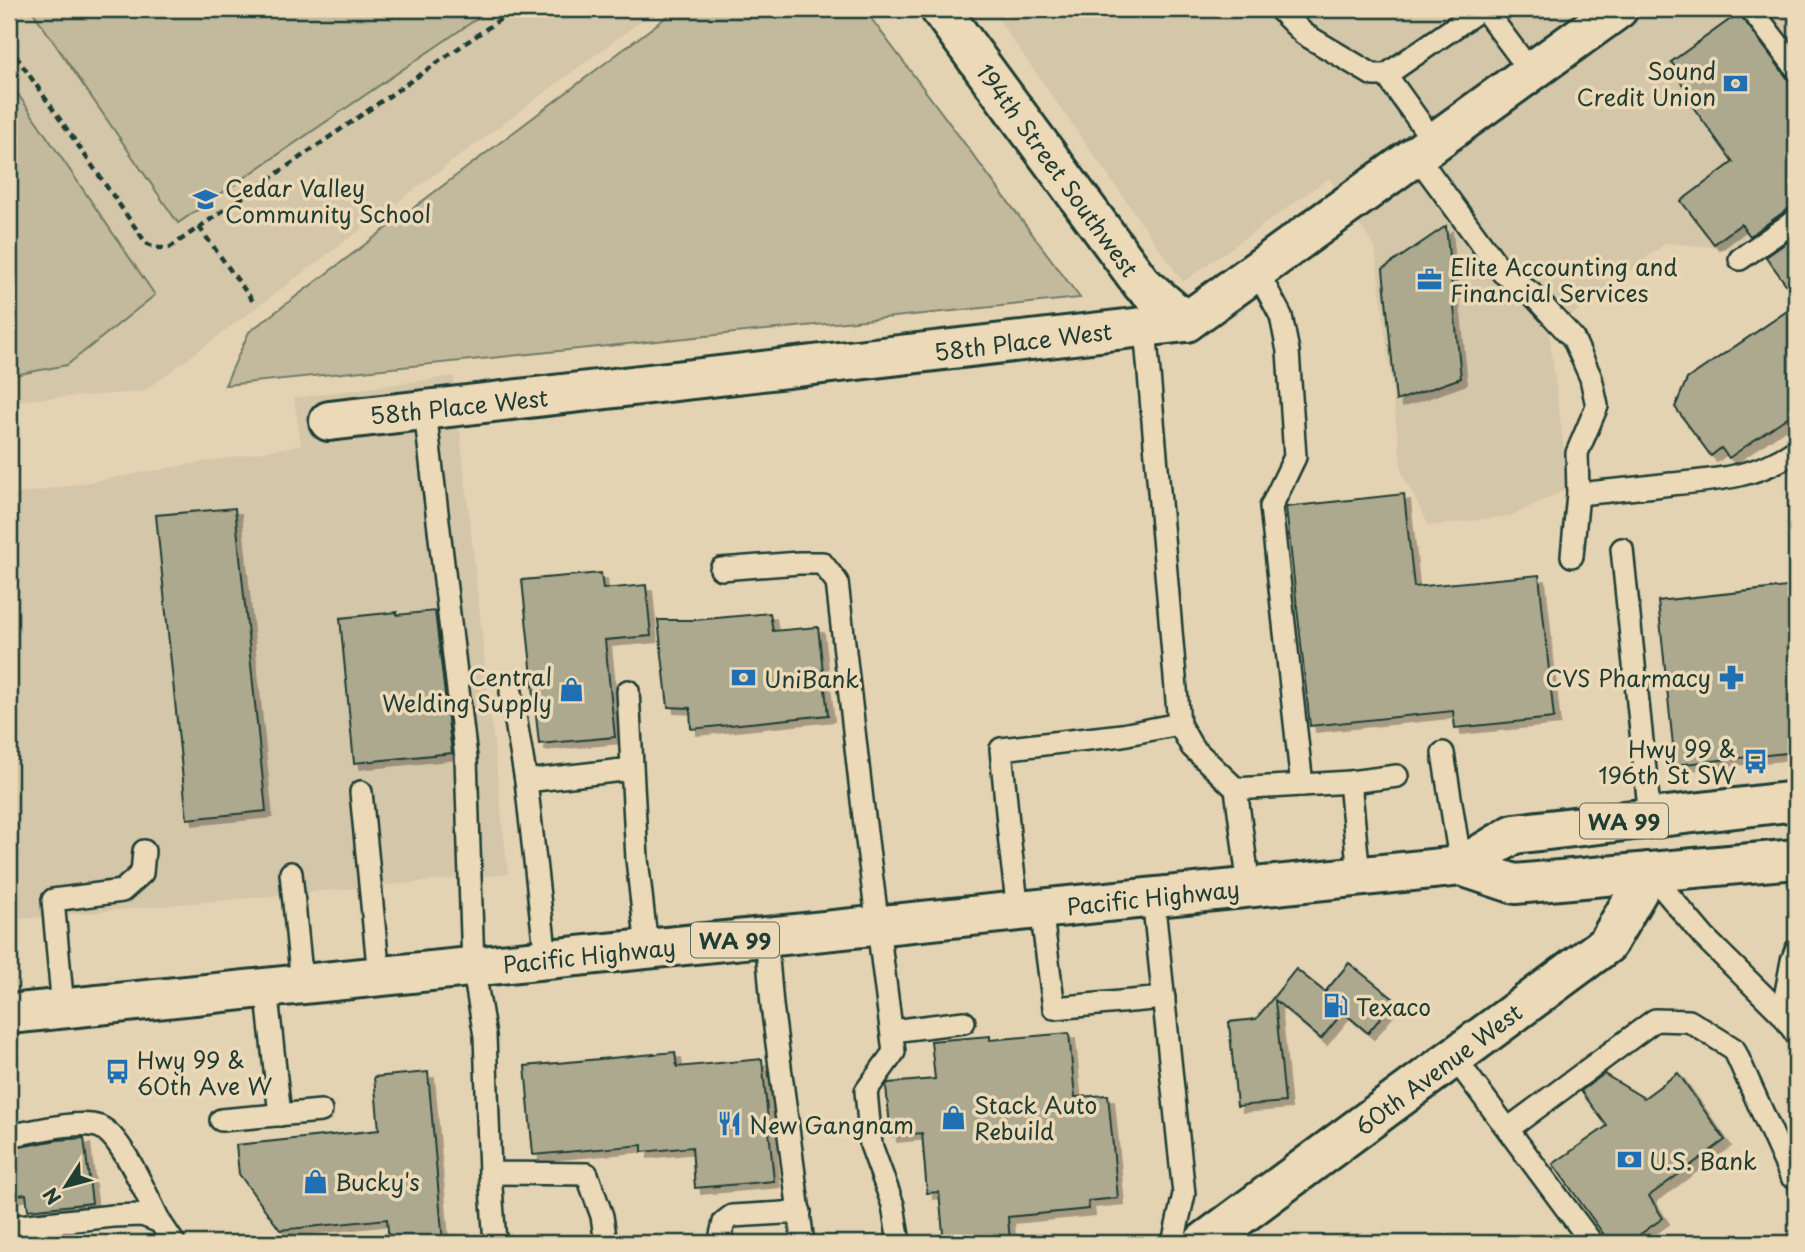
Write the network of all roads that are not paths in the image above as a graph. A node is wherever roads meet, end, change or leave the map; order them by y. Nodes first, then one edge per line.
1 (940, 9) edge
2 (1279, 9) edge
3 (1482, 9) edge
4 (1618, 9) edge
5 (1751, 9) edge
6 (1796, 68) edge
7 (1531, 72) junction
8 (1386, 75) junction
9 (1425, 149) junction
10 (1796, 220) edge
11 (1740, 258) dead end
12 (1257, 271) junction
13 (1186, 323) junction
14 (1145, 327) junction
15 (425, 411) junction
16 (329, 421) dead end
17 (1796, 450) edge
18 (1578, 494) junction
19 (1622, 549) dead end
20 (1572, 556) dead end
21 (721, 569) dead end
22 (628, 691) dead end
23 (511, 692) dead end
24 (1179, 724) junction
25 (1443, 753) dead end
26 (632, 769) junction
27 (1397, 776) dead end
28 (526, 780) junction
29 (1350, 782) junction
30 (1302, 785) junction
31 (1236, 789) junction
32 (361, 792) dead end
33 (1796, 801) edge
34 (1650, 818) junction
35 (144, 851) dead end
36 (1796, 859) edge
37 (1461, 866) junction
38 (1649, 872) junction
39 (290, 873) dead end
40 (1359, 876) junction
41 (1249, 887) junction
42 (1153, 897) junction
43 (1030, 909) junction
44 (877, 925) junction
45 (766, 936) junction
46 (647, 948) junction
47 (1796, 950) edge
48 (546, 959) junction
49 (473, 966) junction
50 (379, 976) junction
51 (284, 985) junction
52 (1164, 998) junction
53 (63, 1008) junction
54 (9, 1013) edge
55 (1782, 1014) junction
56 (964, 1022) dead end
57 (892, 1031) junction
58 (1796, 1034) edge
59 (1454, 1056) junction
60 (321, 1111) dead end
61 (280, 1115) junction
62 (221, 1120) dead end
63 (1508, 1129) junction
64 (9, 1136) edge
65 (490, 1173) junction
66 (1791, 1176) dead end
67 (800, 1212) junction
68 (160, 1222) junction
69 (9, 1227) edge
70 (174, 1243) edge
71 (495, 1243) edge
72 (607, 1243) edge
73 (722, 1243) edge
74 (803, 1243) edge
75 (900, 1243) edge
76 (1173, 1243) edge
77 (1202, 1243) edge
78 (1592, 1243) edge

1 - 13 main road, 194th Street Southwest
2 - 8 lane
3 - 7 lane
3 - 8 lane
4 - 7 main road
5 - 6 lane
7 - 9 main road
8 - 9 lane
9 - 12 main road
9 - 18 lane
10 - 11 lane
12 - 13 main road
12 - 30 lane
13 - 14 main road, 58th Place West
14 - 15 main road, 58th Place West
14 - 24 lane
15 - 16 main road, 58th Place West
15 - 49 lane
17 - 18 lane
18 - 20 lane
19 - 34 lane
21 - 44 lane
22 - 26 lane
23 - 28 lane
24 - 31 lane
24 - 43 lane
25 - 37 lane
26 - 28 lane
26 - 46 lane
27 - 29 lane
28 - 48 lane
29 - 30 lane
29 - 40 lane
30 - 31 lane
31 - 41 lane
32 - 50 lane
33 - 34 main road, Pacific Highway / WA 99
34 - 37 main road, Pacific Highway / WA 99
35 - 53 lane
36 - 38 main road, Pacific Highway / WA 99
37 - 38 main road, Pacific Highway / WA 99
37 - 40 main road, Pacific Highway / WA 99
38 - 55 lane
38 - 59 main road, 60th Avenue West
39 - 51 lane
40 - 41 main road, Pacific Highway / WA 99
41 - 42 main road, Pacific Highway / WA 99
42 - 43 main road, Pacific Highway / WA 99
42 - 52 lane
43 - 44 main road, Pacific Highway / WA 99
43 - 52 lane
44 - 45 main road, Pacific Highway / WA 99
44 - 57 lane
45 - 46 main road, Pacific Highway / WA 99
45 - 67 lane
46 - 48 main road, Pacific Highway / WA 99
47 - 55 lane
48 - 49 main road, Pacific Highway / WA 99
49 - 50 main road, Pacific Highway / WA 99
49 - 65 lane
50 - 51 main road, Pacific Highway / WA 99
51 - 53 main road, Pacific Highway / WA 99
51 - 61 lane
52 - 76 lane
53 - 54 main road, Pacific Highway / WA 99
55 - 58 lane
56 - 57 lane
57 - 75 lane
59 - 63 lane
59 - 77 main road, 60th Avenue West
60 - 61 lane
61 - 62 lane
63 - 66 lane
63 - 78 lane
64 - 68 lane
65 - 71 lane
65 - 72 lane
67 - 73 lane
67 - 74 lane
68 - 69 lane
68 - 70 lane

